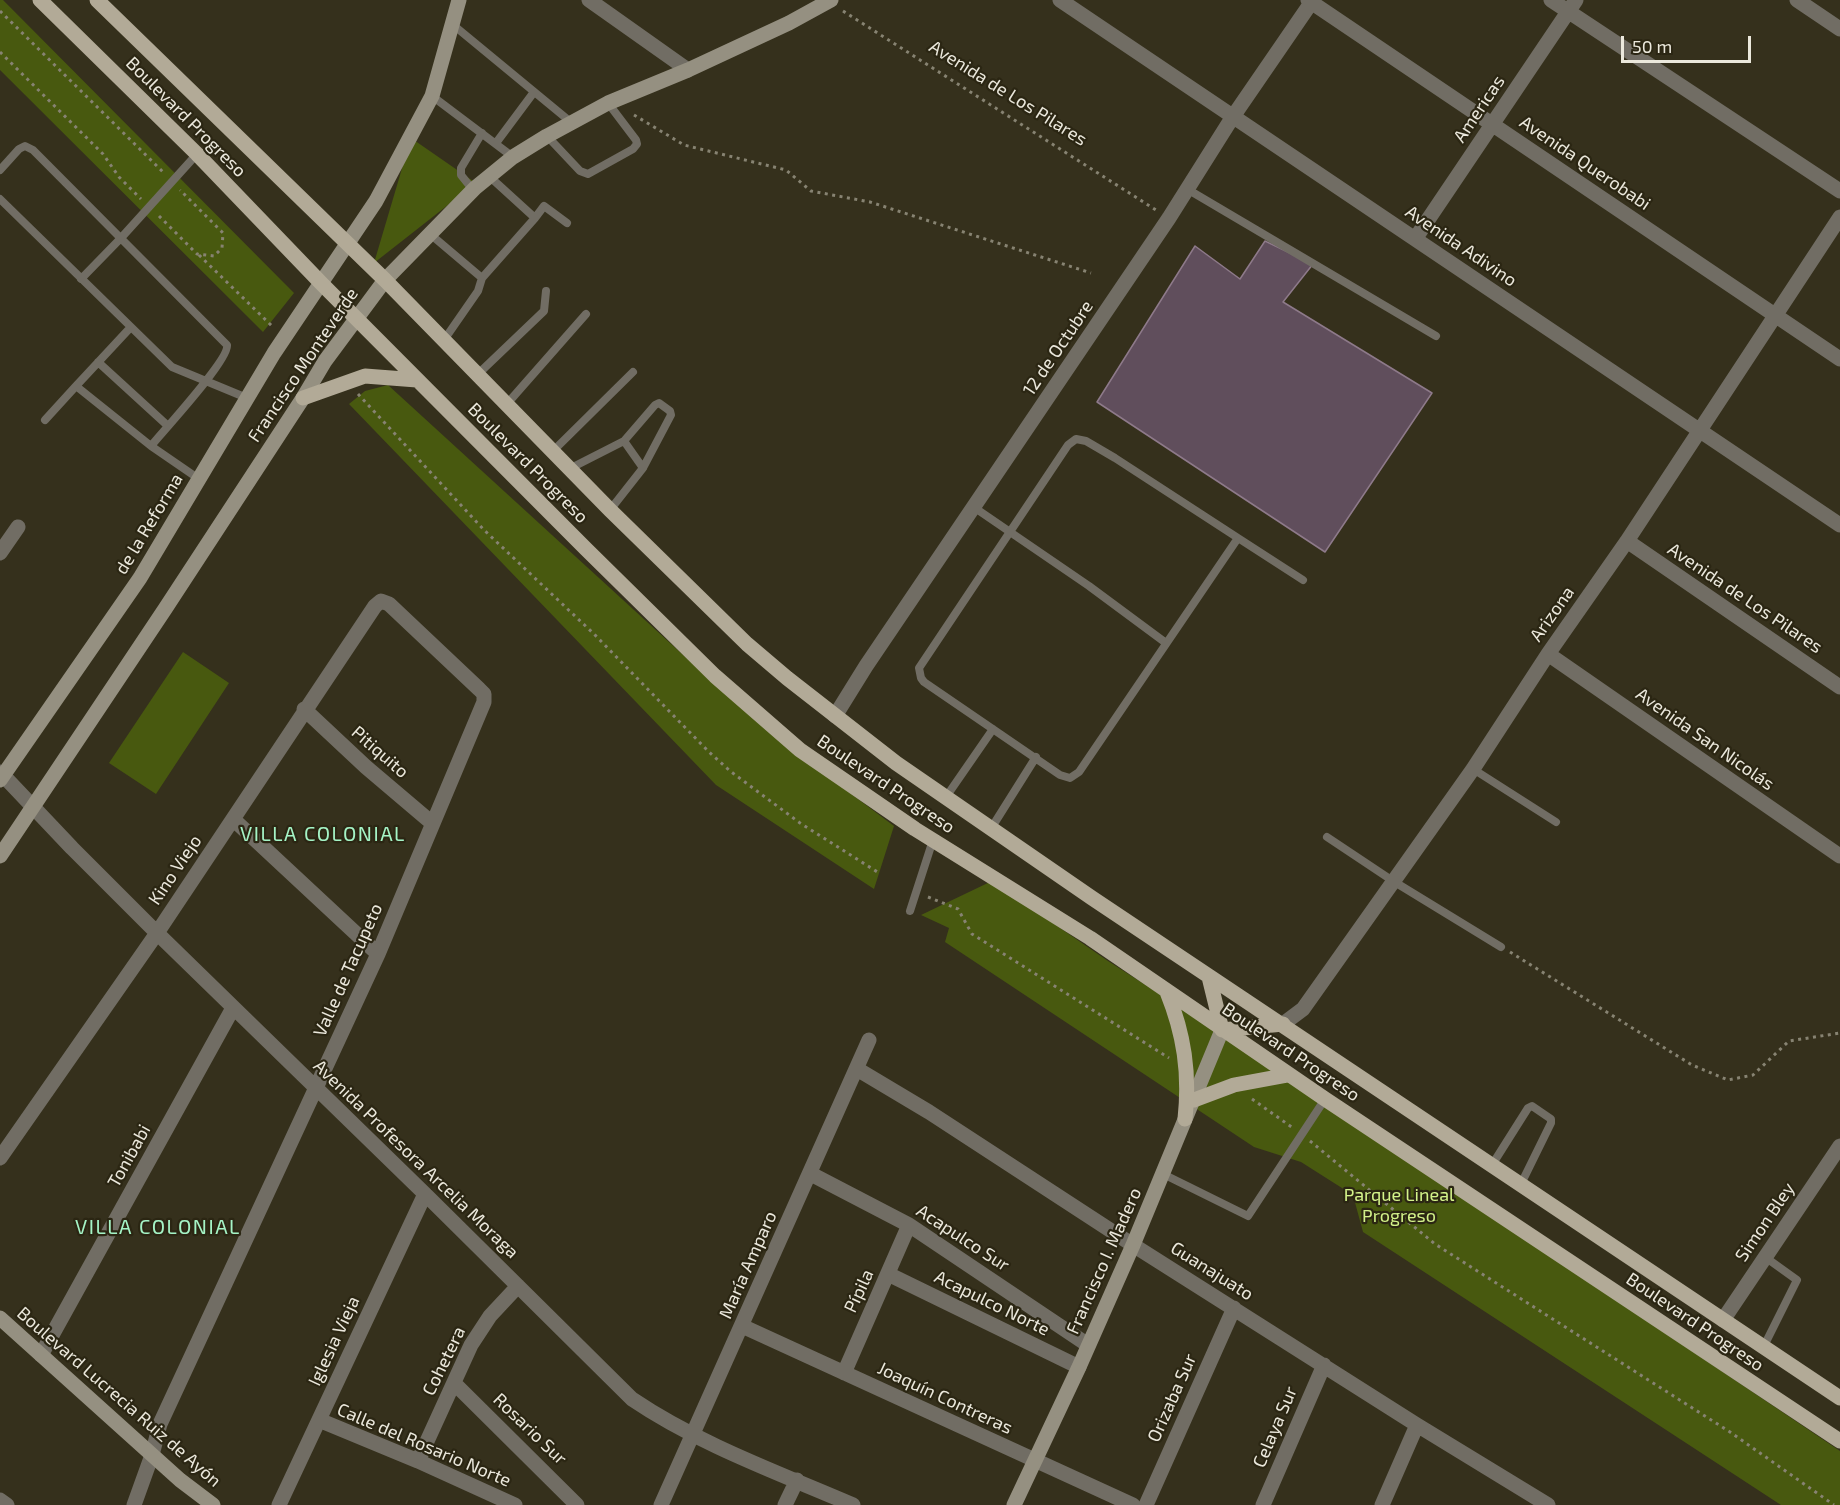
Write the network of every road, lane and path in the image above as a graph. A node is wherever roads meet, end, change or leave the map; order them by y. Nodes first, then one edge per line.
1 (40, 0) edge
2 (97, 0) edge
3 (459, 0) edge
4 (589, 0) edge
5 (1059, 0) edge
6 (1551, 0) edge
7 (1797, 0) edge
8 (828, 1) edge
9 (1311, 1) edge
10 (1572, 6) edge
11 (0, 10) edge
12 (452, 24) junction
13 (1840, 29) edge
14 (0, 52) edge
15 (688, 70) junction
16 (534, 92) junction
17 (432, 96) junction
18 (610, 102) junction
19 (1232, 118) junction
20 (572, 123) junction
21 (1492, 124) junction
22 (482, 134) junction
23 (547, 136) junction
24 (496, 143) junction
25 (197, 154) junction
26 (513, 157) junction
27 (0, 170) edge
28 (490, 177) junction
29 (172, 182) junction
30 (1187, 189) junction
31 (473, 190) junction
32 (1840, 191) edge
33 (0, 199) edge
34 (150, 207) junction
35 (1840, 217) edge
36 (535, 218) junction
37 (1169, 218) junction
38 (567, 224) dead end
39 (430, 234) junction
40 (121, 238) junction
41 (1415, 239) junction
42 (348, 244) junction
43 (197, 254) junction
44 (1091, 273) dead end
45 (482, 278) junction
46 (81, 279) junction
47 (385, 280) junction
48 (321, 283) junction
49 (546, 291) dead end
50 (586, 314) dead end
51 (1775, 315) junction
52 (356, 319) junction
53 (130, 328) junction
54 (286, 334) junction
55 (1436, 336) dead end
56 (444, 340) junction
57 (1840, 359) edge
58 (98, 362) junction
59 (633, 372) dead end
60 (477, 375) junction
61 (417, 380) junction
62 (205, 382) junction
63 (345, 382) junction
64 (76, 386) junction
65 (247, 398) junction
66 (303, 398) junction
67 (506, 405) junction
68 (45, 420) dead end
69 (168, 426) junction
70 (1698, 431) junction
71 (624, 441) junction
72 (150, 446) junction
73 (552, 452) junction
74 (643, 468) junction
75 (569, 470) junction
76 (199, 479) junction
77 (975, 508) junction
78 (610, 510) junction
79 (1840, 525) edge
80 (18, 527) dead end
81 (1010, 532) junction
82 (1238, 538) junction
83 (1627, 541) junction
84 (0, 553) edge
85 (1303, 580) dead end
86 (1166, 643) junction
87 (1548, 654) junction
88 (1840, 687) edge
89 (484, 694) joint
90 (304, 710) junction
91 (835, 716) junction
92 (993, 729) junction
93 (1036, 758) junction
94 (1473, 768) junction
95 (1, 776) edge
96 (946, 797) junction
97 (33, 808) junction
98 (232, 819) junction
99 (1556, 822) dead end
100 (432, 823) junction
101 (992, 827) junction
102 (1327, 837) dead end
103 (933, 840) junction
104 (0, 856) edge
105 (1840, 856) edge
106 (879, 873) dead end
107 (1393, 881) junction
108 (917, 892) junction
109 (910, 911) dead end
110 (157, 933) junction
111 (1501, 947) joint
112 (378, 954) junction
113 (1209, 977) junction
114 (1167, 992) junction
115 (233, 1008) junction
116 (1283, 1024) junction
117 (1222, 1030) junction
118 (1840, 1033) edge
119 (869, 1040) dead end
120 (1173, 1060) dead end
121 (857, 1069) junction
122 (1288, 1075) junction
123 (1234, 1085) junction
124 (316, 1089) junction
125 (1325, 1099) junction
126 (1194, 1100) junction
127 (1185, 1119) junction
128 (1298, 1137) junction
129 (1309, 1140) dead end
130 (1840, 1146) edge
131 (0, 1158) edge
132 (1492, 1165) junction
133 (811, 1174) junction
134 (1163, 1174) junction
135 (1521, 1184) junction
136 (425, 1194) junction
137 (909, 1225) junction
138 (1133, 1245) junction
139 (1765, 1257) junction
140 (888, 1274) junction
141 (518, 1286) junction
142 (1234, 1308) junction
143 (0, 1318) edge
144 (1723, 1320) junction
145 (742, 1326) junction
146 (1088, 1345) junction
147 (1763, 1348) junction
148 (41, 1354) junction
149 (1324, 1365) junction
150 (1079, 1367) junction
151 (844, 1373) junction
152 (454, 1383) junction
153 (1840, 1398) edge
154 (319, 1420) junction
155 (1417, 1425) junction
156 (692, 1435) junction
157 (1840, 1441) edge
158 (152, 1455) junction
159 (418, 1461) junction
160 (1035, 1461) junction
161 (797, 1480) junction
162 (0, 1500) edge
163 (7, 1505) edge
164 (134, 1505) edge
165 (213, 1505) edge
166 (279, 1505) edge
167 (515, 1505) edge
168 (577, 1505) edge
169 (661, 1505) edge
170 (785, 1505) edge
171 (853, 1505) edge
172 (1014, 1505) edge
173 (1133, 1505) edge
174 (1146, 1505) edge
175 (1263, 1505) edge
176 (1382, 1505) edge
177 (1548, 1505) edge
178 (1834, 1505) edge

1 - 25 main road, Boulevard Progreso
2 - 42 main road, Boulevard Progreso
3 - 12 street, de la Reforma
4 - 15 street
5 - 19 street, Avenida Adivino
6 - 10 street
7 - 13 street
8 - 15 street, Francisco Monteverde
8 - 37 path, Avenida de Los Pilares
9 - 19 street, 12 de Octubre
9 - 21 street, Avenida Querobabi
10 - 21 street, Americas
10 - 32 street
11 - 29 path
12 - 16 lane
12 - 17 street, de la Reforma
14 - 34 path
15 - 18 street, Francisco Monteverde
16 - 20 lane
16 - 24 lane
17 - 22 lane
17 - 42 street, de la Reforma
18 - 20 street, Francisco Monteverde
18 - 23 lane
18 - 44 path
19 - 30 street, 12 de Octubre
19 - 41 street, Avenida Adivino
20 - 23 street, Francisco Monteverde
21 - 41 street, Americas
21 - 51 street, Avenida Querobabi
22 - 24 lane
22 - 31 lane
23 - 26 street, Francisco Monteverde
24 - 26 lane
25 - 29 lane
25 - 48 main road, Boulevard Progreso
26 - 28 street, Francisco Monteverde
27 - 40 lane
28 - 31 street, Francisco Monteverde
28 - 36 lane
29 - 34 lane
29 - 43 path
30 - 37 street, 12 de Octubre
30 - 55 lane
31 - 39 street, Francisco Monteverde
33 - 46 lane
34 - 40 lane
34 - 43 path
35 - 51 street, Arizona
36 - 38 lane
36 - 45 lane
37 - 77 street, 12 de Octubre
39 - 45 lane
39 - 47 street, Francisco Monteverde
40 - 46 lane
40 - 62 lane
41 - 70 street, Avenida Adivino
42 - 47 main road, Boulevard Progreso
42 - 48 street, de la Reforma
43 - 54 path
45 - 56 lane
46 - 53 lane
47 - 52 street, Francisco Monteverde
47 - 56 main road, Boulevard Progreso
48 - 52 main road, Boulevard Progreso
48 - 54 street, de la Reforma
49 - 60 lane
50 - 67 lane
51 - 57 street, Avenida Querobabi
51 - 70 street, Arizona
52 - 61 main road, Boulevard Progreso
52 - 66 street, Francisco Monteverde
53 - 58 lane
53 - 62 lane
54 - 65 street, de la Reforma
56 - 60 main road, Boulevard Progreso
58 - 64 lane
58 - 69 lane
59 - 73 lane
60 - 67 main road, Boulevard Progreso
61 - 63 main road
61 - 103 main road, Boulevard Progreso
62 - 65 lane
62 - 69 lane
63 - 66 main road
63 - 106 path
64 - 68 lane
64 - 72 lane
65 - 76 street, de la Reforma
66 - 97 street, Francisco Monteverde
67 - 73 main road, Boulevard Progreso
69 - 72 lane
70 - 79 street, Avenida Adivino
70 - 83 street, Arizona
71 - 74 lane
71 - 74 lane
71 - 75 lane
72 - 76 lane
73 - 75 main road, Boulevard Progreso
74 - 78 lane
75 - 78 main road, Boulevard Progreso
76 - 95 street, de la Reforma
77 - 81 lane
77 - 91 street, 12 de Octubre
78 - 91 main road, Boulevard Progreso
80 - 84 street
81 - 82 lane
81 - 86 lane
81 - 92 lane
82 - 85 lane
82 - 86 lane
83 - 87 street, Arizona
83 - 88 street, Avenida de Los Pilares
86 - 93 lane
87 - 94 street, Arizona
87 - 105 street, Avenida San Nicolás
89 - 90 street, Kino Viejo
89 - 100 street, Valle de Tacupeto
90 - 98 street, Kino Viejo
90 - 100 street, Pitiquito
91 - 96 main road, Boulevard Progreso
92 - 93 lane
92 - 96 lane
93 - 101 lane
94 - 99 lane
94 - 107 street, Arizona
95 - 97 street, Avenida Profesora Arcelia Moraga
96 - 101 main road, Boulevard Progreso
97 - 104 street, Francisco Monteverde
97 - 110 street, Avenida Profesora Arcelia Moraga
98 - 110 street, Kino Viejo
98 - 112 street
100 - 112 street, Valle de Tacupeto
101 - 113 main road, Boulevard Progreso
102 - 107 lane
103 - 108 lane
103 - 114 main road, Boulevard Progreso
107 - 111 lane
107 - 116 street, Arizona
108 - 109 lane
108 - 120 path
110 - 115 street, Avenida Profesora Arcelia Moraga
110 - 131 street, Kino Viejo
111 - 118 path
112 - 124 street, Valle de Tacupeto
113 - 116 main road, Boulevard Progreso
113 - 117 main road
114 - 117 main road, Boulevard Progreso
114 - 127 main road
115 - 124 street, Avenida Profesora Arcelia Moraga
115 - 148 street, Tonibabi
116 - 117 main road
116 - 132 main road, Boulevard Progreso
117 - 122 main road, Boulevard Progreso
117 - 126 street, Francisco I. Madero
119 - 121 street, María Amparo
121 - 133 street, María Amparo
121 - 138 street, Guanajuato
122 - 123 main road
122 - 125 main road, Boulevard Progreso
123 - 126 main road
123 - 128 path
124 - 136 street, Avenida Profesora Arcelia Moraga
124 - 158 street, Valle de Tacupeto
125 - 128 lane
125 - 157 main road, Boulevard Progreso
126 - 127 street, Francisco I. Madero
127 - 134 street, Francisco I. Madero
128 - 134 lane
129 - 178 path
130 - 139 street, Simon Bley
132 - 135 main road, Boulevard Progreso
132 - 135 lane
133 - 137 street, Acapulco Sur
133 - 145 street, María Amparo
134 - 138 street, Francisco I. Madero
135 - 144 main road, Boulevard Progreso
136 - 141 street, Avenida Profesora Arcelia Moraga
136 - 154 street, Iglesia Vieja
137 - 140 street, Pípila
137 - 146 street, Acapulco Sur
138 - 142 street, Guanajuato
138 - 146 street, Francisco I. Madero
139 - 144 street, Simon Bley
139 - 147 lane
140 - 150 street, Acapulco Norte
140 - 151 street, Pípila
141 - 152 street, Cohetera
141 - 156 street, Avenida Profesora Arcelia Moraga
142 - 149 street, Guanajuato
142 - 174 street, Orizaba Sur
143 - 148 street, Boulevard Lucrecia Ruiz de Ayón
144 - 147 main road, Boulevard Progreso
145 - 151 street, Joaquín Contreras
145 - 156 street, María Amparo
146 - 150 street, Francisco I. Madero
147 - 153 main road, Boulevard Progreso
148 - 158 street, Boulevard Lucrecia Ruiz de Ayón
149 - 155 street, Guanajuato
149 - 175 street, Celaya Sur
150 - 160 street, Francisco I. Madero
151 - 160 street, Joaquín Contreras
152 - 159 street, Cohetera
152 - 168 street, Rosario Sur
154 - 159 street, Calle del Rosario Norte
154 - 166 street, Iglesia Vieja
155 - 176 street
155 - 177 street, Guanajuato
156 - 161 street, Avenida Profesora Arcelia Moraga
156 - 169 street, María Amparo
158 - 164 street, Valle de Tacupeto
158 - 165 street, Boulevard Lucrecia Ruiz de Ayón
159 - 167 street, Calle del Rosario Norte
160 - 172 street, Francisco I. Madero
160 - 173 street, Joaquín Contreras
161 - 170 street
161 - 171 street, Avenida Profesora Arcelia Moraga
162 - 163 street

